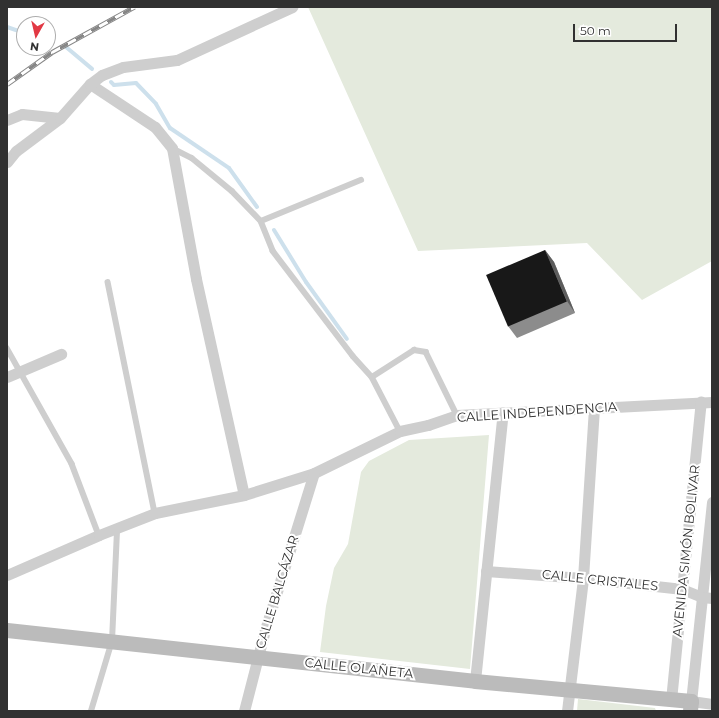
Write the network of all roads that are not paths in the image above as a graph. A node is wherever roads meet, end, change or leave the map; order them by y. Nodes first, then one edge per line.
1 (292, 7) edge
2 (90, 84) junction
3 (60, 118) junction
4 (7, 120) edge
5 (172, 148) junction
6 (7, 162) edge
7 (361, 180) dead end
8 (261, 222) junction
9 (108, 282) dead end
10 (7, 348) edge
11 (61, 354) dead end
12 (21, 371) junction
13 (7, 377) edge
14 (372, 377) junction
15 (707, 402) edge
16 (594, 408) junction
17 (503, 412) junction
18 (457, 415) junction
19 (400, 431) junction
20 (314, 473) junction
21 (244, 494) junction
22 (712, 502) edge
23 (154, 513) junction
24 (117, 529) junction
25 (99, 535) junction
26 (486, 571) junction
27 (7, 575) edge
28 (583, 578) junction
29 (682, 589) junction
30 (707, 598) edge
31 (7, 630) edge
32 (112, 641) junction
33 (257, 657) junction
34 (475, 681) junction
35 (569, 690) junction
36 (671, 700) junction
37 (712, 704) edge
38 (690, 706) edge
39 (91, 711) edge
40 (244, 711) edge
41 (567, 711) edge

1 - 2 street
2 - 3 street
2 - 5 street
3 - 4 street
3 - 6 street
5 - 8 lane
5 - 21 street
7 - 8 lane
8 - 14 lane
9 - 23 lane
10 - 12 lane
11 - 12 street
12 - 13 street
12 - 25 lane
14 - 18 lane
14 - 19 lane
15 - 16 street, CALLE INDEPENDENCIA
15 - 29 street, AVENIDA SIMÓN BOLIVAR
16 - 17 street, CALLE INDEPENDENCIA
16 - 28 street
17 - 18 street, CALLE INDEPENDENCIA
17 - 26 street
18 - 19 street, CALLE INDEPENDENCIA
19 - 20 street, CALLE INDEPENDENCIA
20 - 21 street, CALLE INDEPENDENCIA
20 - 33 street, CALLE BALCÁZAR
21 - 23 street, CALLE INDEPENDENCIA
22 - 30 street, AVENIDA SIMÓN BOLIVAR
23 - 24 street, CALLE INDEPENDENCIA
24 - 25 street, CALLE INDEPENDENCIA
24 - 32 lane
25 - 27 street, CALLE INDEPENDENCIA
26 - 28 street, CALLE CRISTALES
26 - 34 street
28 - 29 street, CALLE CRISTALES
28 - 35 street
29 - 30 street, CALLE CRISTALES
29 - 36 street, AVENIDA SIMÓN BOLIVAR
30 - 38 street, AVENIDA SIMÓN BOLIVAR
31 - 32 street, CALLE OLAÑETA
32 - 33 street, CALLE OLAÑETA
32 - 39 lane
33 - 34 street, CALLE OLAÑETA
33 - 40 street, CALLE BALCÁZAR
34 - 35 street, CALLE OLAÑETA
35 - 36 street, CALLE OLAÑETA
35 - 41 street
36 - 38 street, CALLE OLAÑETA
37 - 38 street, CALLE OLAÑETA

